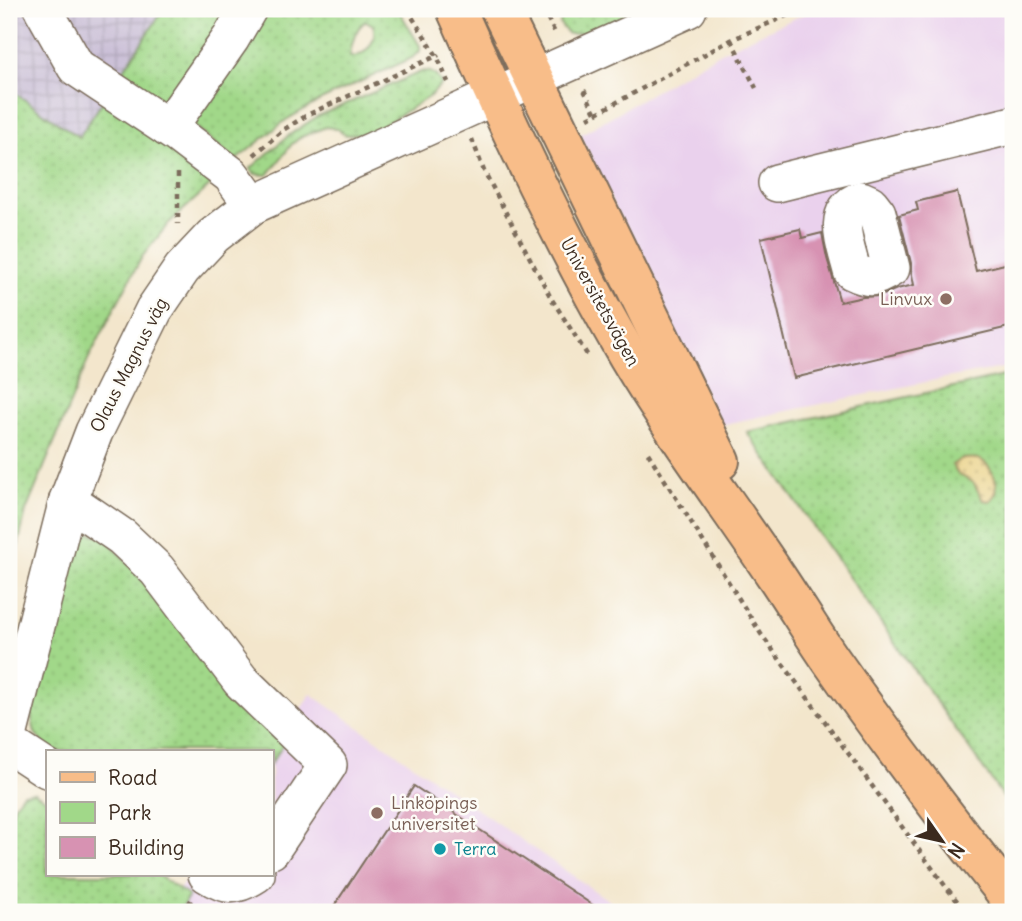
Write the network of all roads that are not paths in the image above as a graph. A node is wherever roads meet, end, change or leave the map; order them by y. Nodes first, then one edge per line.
1 (43, 9) edge
2 (248, 9) edge
3 (456, 9) edge
4 (500, 9) edge
5 (688, 9) edge
6 (534, 78) junction
7 (495, 96) junction
8 (1013, 125) edge
9 (173, 131) junction
10 (850, 165) junction
11 (777, 183) dead end
12 (857, 201) dead end
13 (253, 205) junction
14 (68, 500) junction
15 (776, 576) junction
16 (9, 729) edge
17 (9, 744) edge
18 (46, 768) edge
19 (273, 847) edge
20 (210, 876) edge
21 (252, 876) edge
22 (1013, 902) edge

1 - 9 street
2 - 9 street
3 - 7 main road, Universitetsvägen
4 - 6 main road, Universitetsvägen
5 - 6 street, Olaus Magnus väg
6 - 7 street, Olaus Magnus väg
6 - 15 main road, Universitetsvägen
7 - 13 street, Olaus Magnus väg
7 - 15 main road, Universitetsvägen
8 - 10 street
9 - 13 street
10 - 11 street
10 - 12 street
13 - 14 street, Olaus Magnus väg
14 - 16 street, Olaus Magnus väg
14 - 19 street
15 - 22 main road, Universitetsvägen
17 - 18 street
20 - 21 street

